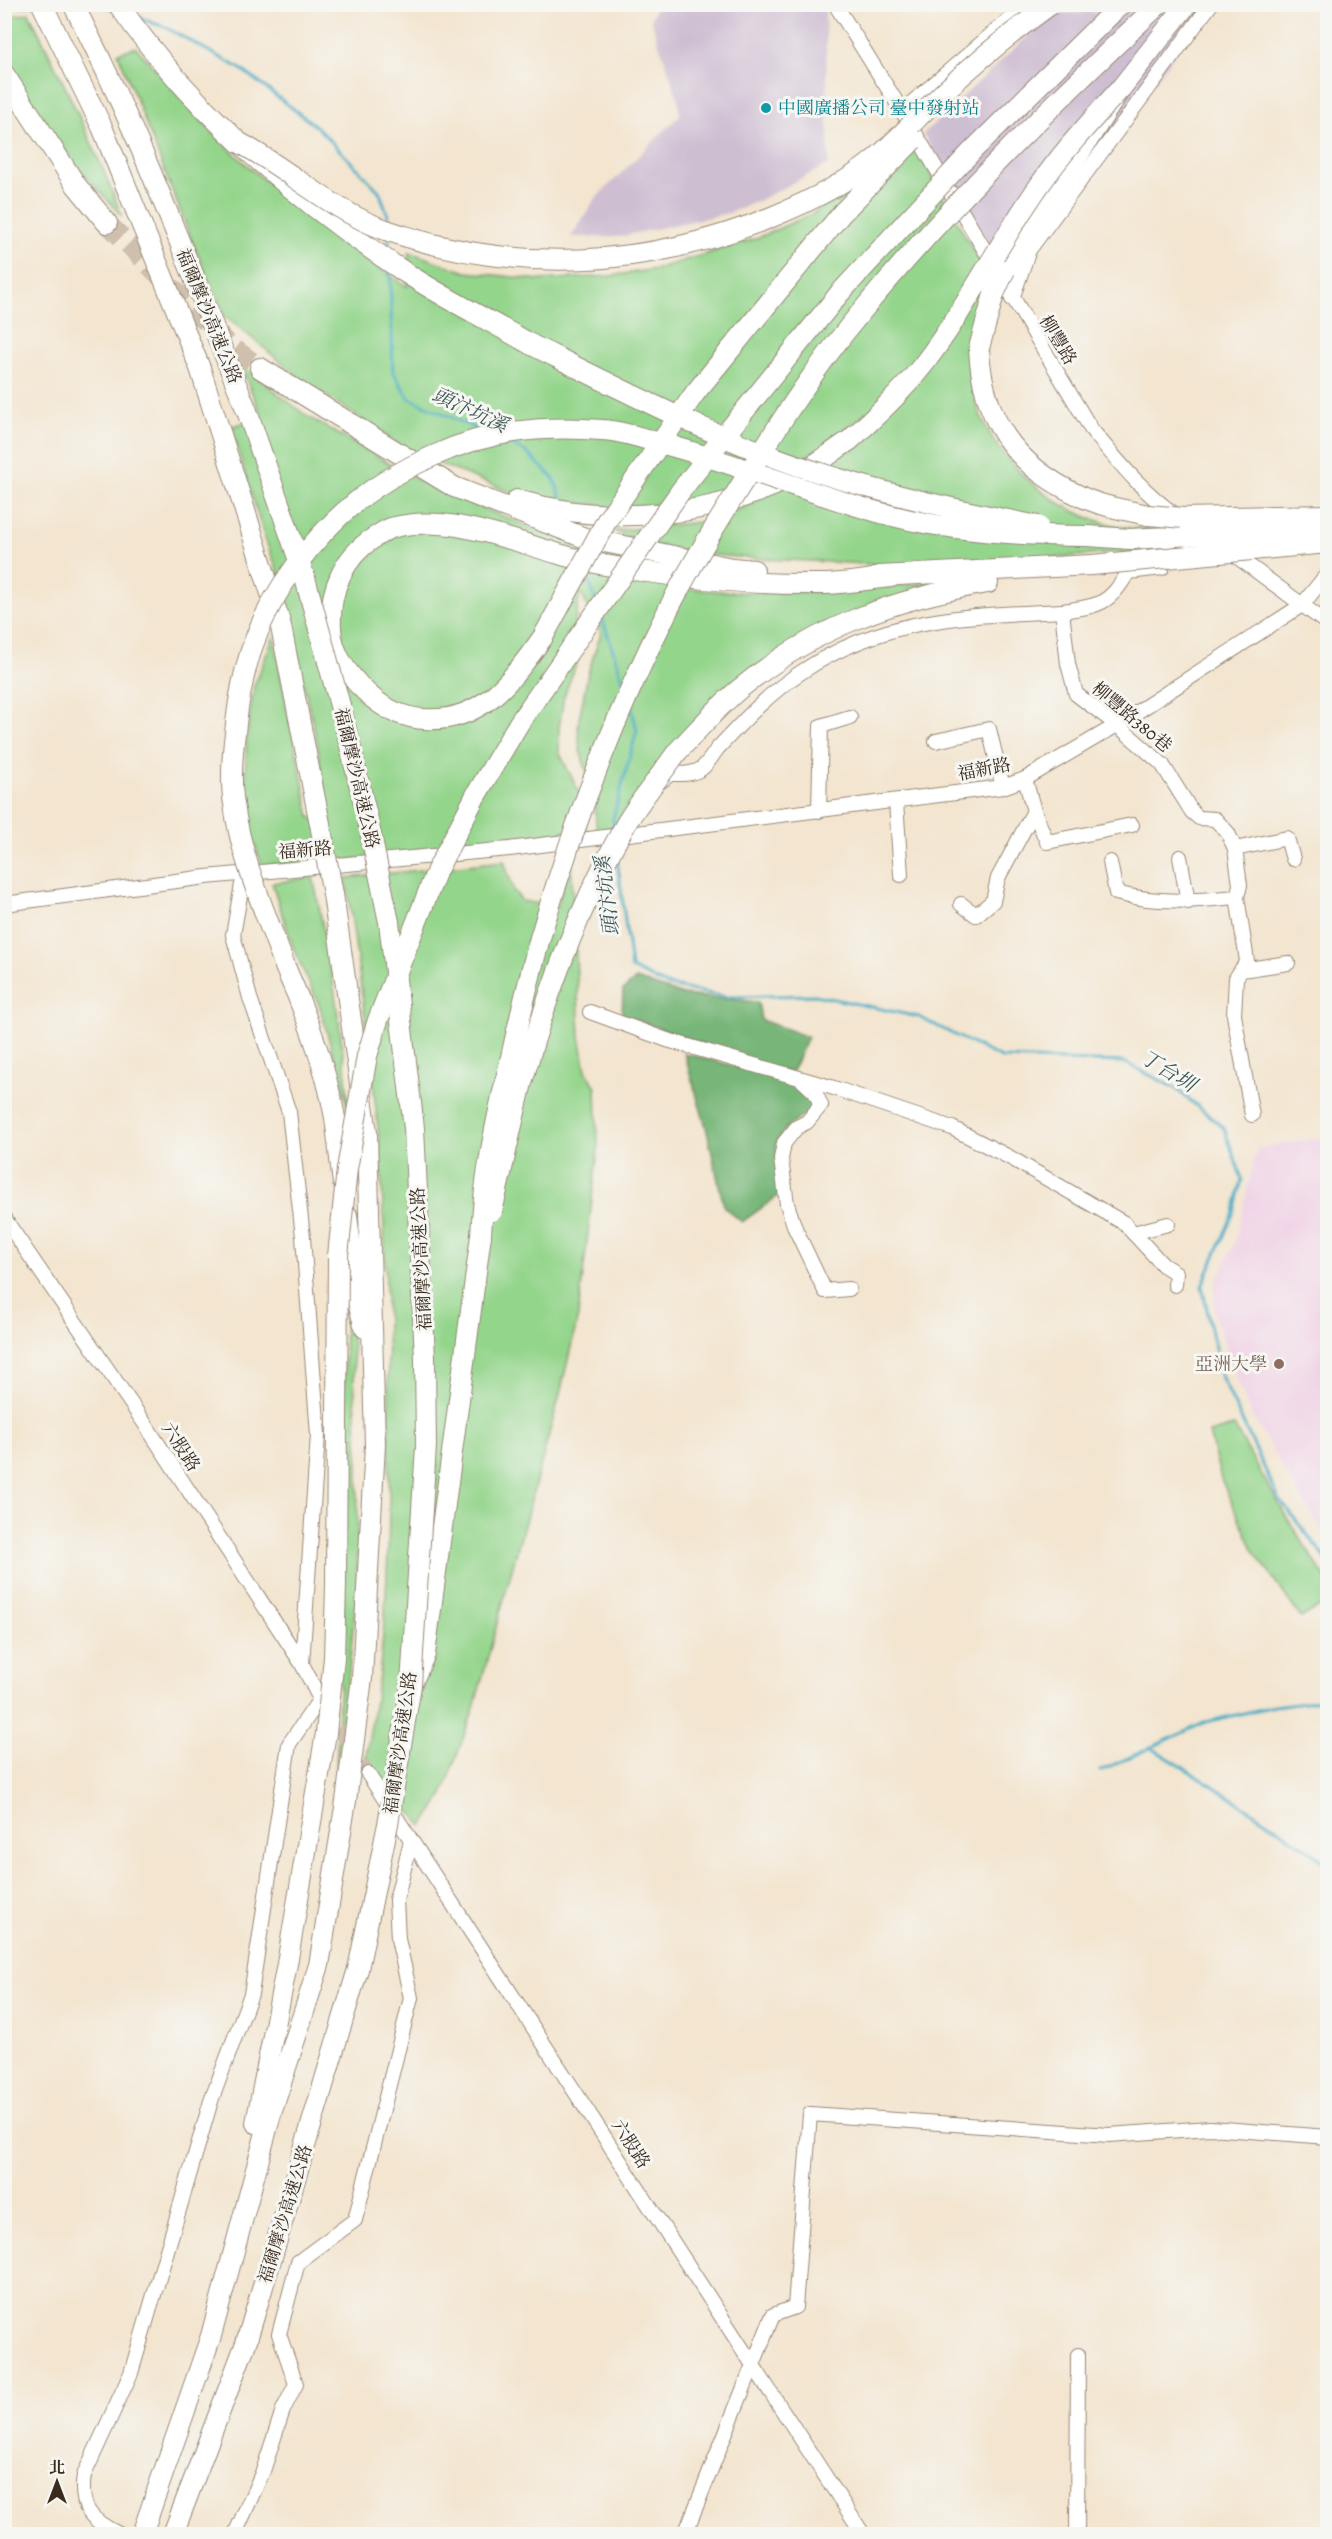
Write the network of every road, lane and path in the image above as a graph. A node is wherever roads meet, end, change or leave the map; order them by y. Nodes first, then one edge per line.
1 (42, 4) edge
2 (74, 4) edge
3 (118, 4) edge
4 (835, 4) edge
5 (1027, 4) edge
6 (1051, 4) edge
7 (1057, 4) edge
8 (1121, 4) edge
9 (1159, 4) edge
10 (1187, 4) edge
11 (1211, 4) edge
12 (4, 74) edge
13 (1121, 88) junction
14 (902, 111) junction
15 (240, 143) junction
16 (107, 223) tunnel mouth
17 (1012, 299) junction
18 (260, 368) tunnel mouth
19 (393, 451) junction
20 (1328, 515) edge
21 (1328, 528) edge
22 (1088, 536) junction
23 (1328, 543) edge
24 (1238, 557) junction
25 (1092, 565) junction
26 (1328, 573) edge
27 (891, 577) junction
28 (1302, 605) junction
29 (1062, 610) junction
30 (1328, 624) edge
31 (850, 717) dead end
32 (1117, 725) junction
33 (936, 741) dead end
34 (1025, 779) junction
35 (1003, 787) junction
36 (896, 802) junction
37 (819, 811) junction
38 (1034, 811) junction
39 (1132, 825) dead end
40 (620, 834) junction
41 (1235, 849) junction
42 (1180, 857) dead end
43 (1293, 859) dead end
44 (1110, 862) dead end
45 (244, 873) junction
46 (901, 875) dead end
47 (1237, 897) junction
48 (1188, 902) junction
49 (4, 904) edge
50 (961, 904) dead end
51 (1288, 963) dead end
52 (1242, 970) junction
53 (590, 1012) dead end
54 (802, 1080) junction
55 (1252, 1115) dead end
56 (4, 1218) edge
57 (1168, 1224) dead end
58 (1133, 1233) junction
59 (481, 1235) junction
60 (1175, 1285) dead end
61 (849, 1289) dead end
62 (373, 1358) junction
63 (302, 1664) junction
64 (411, 1685) junction
65 (368, 1774) tunnel mouth
66 (411, 1841) junction
67 (1328, 2137) edge
68 (255, 2174) junction
69 (1078, 2355) dead end
70 (754, 2366) junction
71 (176, 2528) edge
72 (119, 2535) edge
73 (142, 2535) edge
74 (236, 2535) edge
75 (686, 2535) edge
76 (863, 2535) edge
77 (1077, 2535) edge

1 - 62 highway, 福爾摩沙高速公路, bridge
2 - 64 highway, 福爾摩沙高速公路, bridge
3 - 15 highway
4 - 14 street, 柳豐路
5 - 14 street
6 - 15 highway, bridge
7 - 27 highway, bridge
8 - 68 highway, bridge
9 - 59 highway, bridge
10 - 13 highway
11 - 17 street
12 - 16 highway
13 - 19 highway, bridge
13 - 20 highway, bridge
14 - 17 street, 柳豐路
15 - 22 highway, bridge
17 - 24 street, 柳豐路
18 - 19 highway
19 - 27 highway
21 - 22 highway, bridge
22 - 62 highway, bridge
23 - 25 highway, bridge
24 - 28 street, 柳豐路
24 - 29 street
25 - 27 highway
25 - 59 highway, bridge
26 - 28 street, 福新路
28 - 30 street, 柳豐路
28 - 32 street, 福新路
29 - 32 street, 柳豐路380巷
29 - 40 street
31 - 37 street
32 - 34 street, 福新路
32 - 41 street, 柳豐路380巷
33 - 35 street
34 - 35 street, 福新路
34 - 38 street
35 - 36 street, 福新路
36 - 37 street, 福新路
36 - 46 street
37 - 40 street, 福新路
38 - 39 street
38 - 50 street
40 - 45 street, 福新路
41 - 43 street
41 - 47 street, 柳豐路380巷
42 - 48 street
44 - 48 street
45 - 49 street, 福新路
45 - 63 street
47 - 48 street
47 - 52 street, 柳豐路380巷
51 - 52 street
52 - 55 street, 柳豐路380巷
53 - 54 street
54 - 58 street
54 - 61 street
56 - 63 street, 六股路
57 - 58 street
58 - 60 street
59 - 64 highway, bridge
62 - 68 highway, 福爾摩沙高速公路
63 - 72 street, 六股路
64 - 71 highway, 福爾摩沙高速公路, bridge
65 - 66 street, 六股路
66 - 70 street, 六股路
66 - 74 street
67 - 70 street
68 - 73 highway, 福爾摩沙高速公路
69 - 77 street
70 - 75 street
70 - 76 street, 六股路

